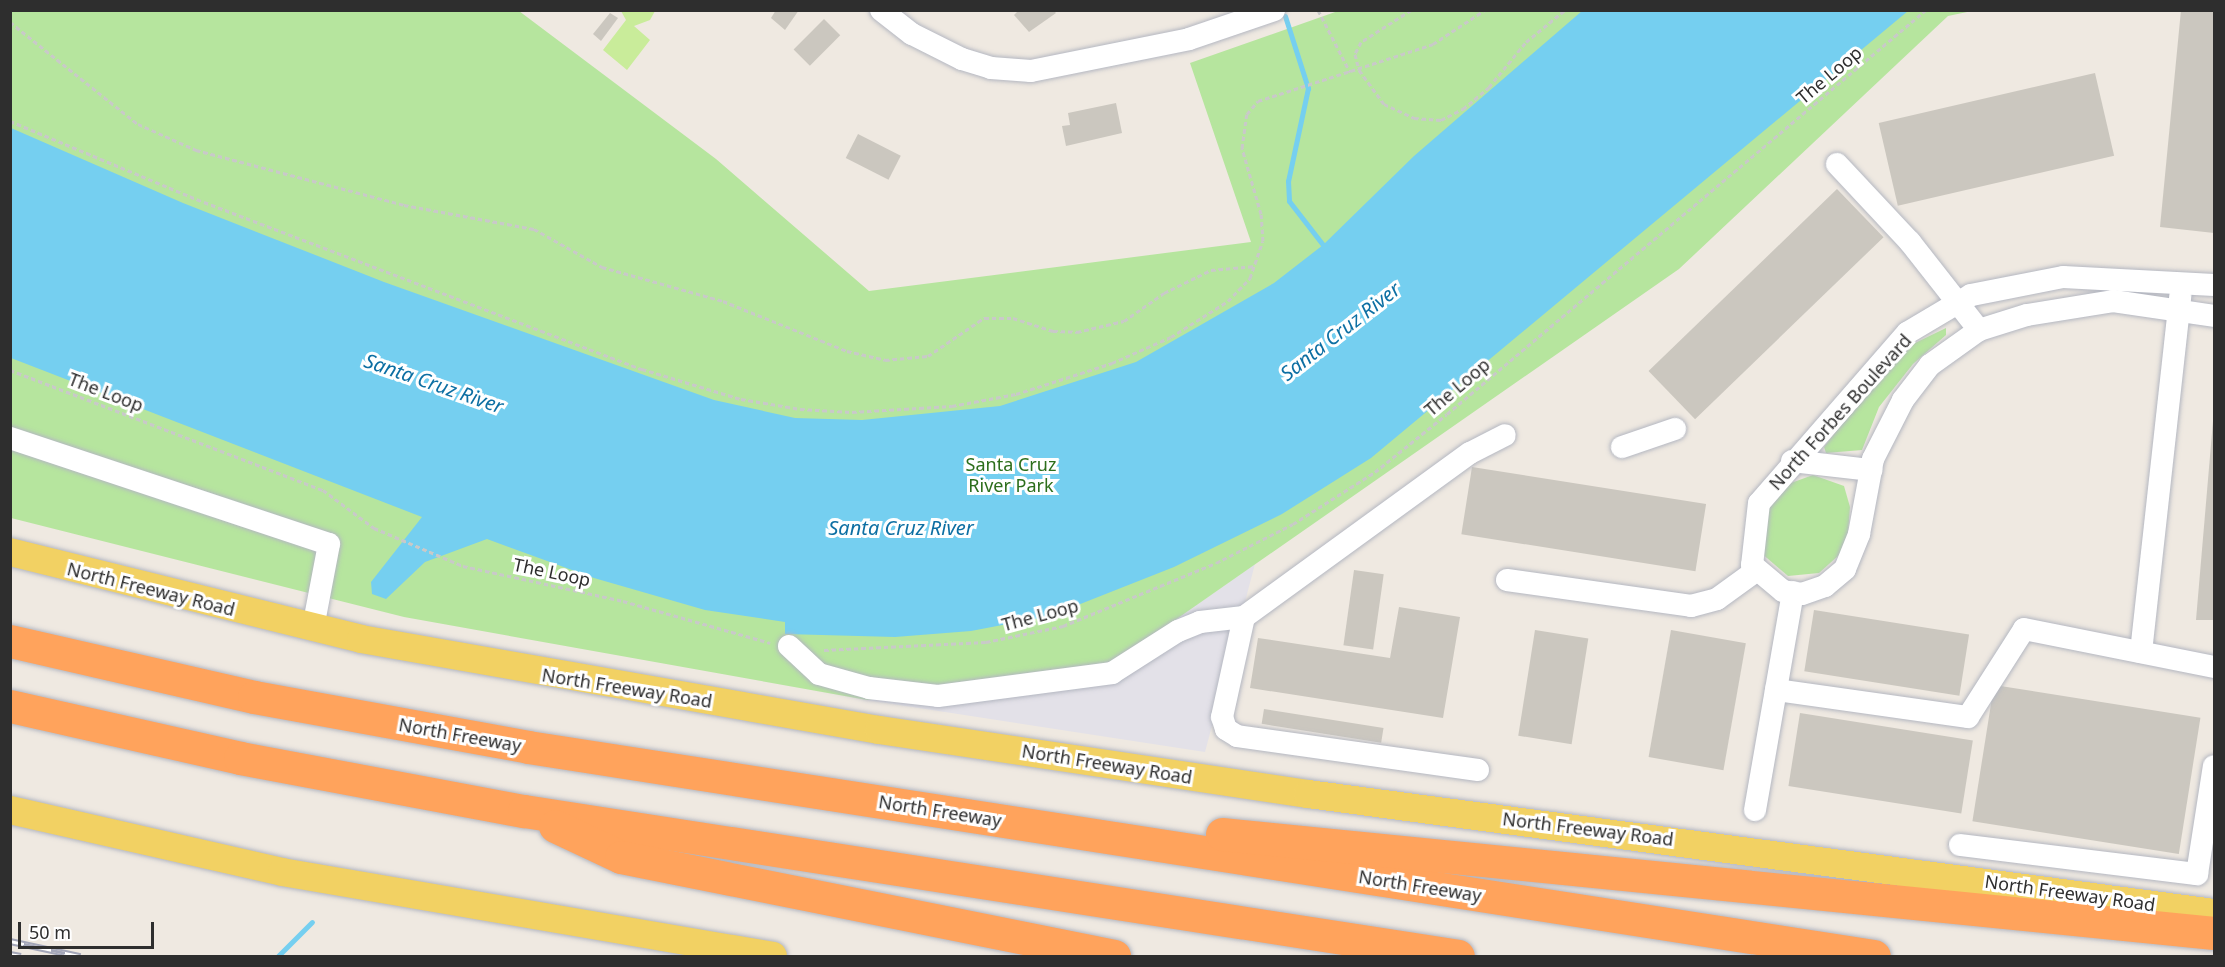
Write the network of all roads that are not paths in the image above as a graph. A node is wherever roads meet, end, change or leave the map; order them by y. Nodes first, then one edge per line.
1 (881, 10) edge
2 (1274, 10) edge
3 (1837, 164) dead end
4 (2126, 279) junction
5 (2182, 282) junction
6 (2214, 285) edge
7 (1960, 302) junction
8 (2124, 303) junction
9 (2178, 311) junction
10 (2214, 316) edge
11 (1979, 330) junction
12 (1675, 429) dead end
13 (1505, 435) dead end
14 (10, 438) edge
15 (1622, 447) dead end
16 (1792, 461) junction
17 (1870, 470) junction
18 (10, 552) edge
19 (1757, 570) junction
20 (1507, 580) dead end
21 (1793, 592) junction
22 (1244, 616) junction
23 (313, 628) junction
24 (10, 641) edge
25 (789, 646) road end
26 (2141, 652) junction
27 (2214, 667) edge
28 (1776, 690) junction
29 (10, 706) edge
30 (2214, 766) edge
31 (1478, 770) dead end
32 (844, 796) junction
33 (10, 810) edge
34 (1755, 810) dead end
35 (524, 812) junction
36 (1960, 845) dead end
37 (2214, 913) edge
38 (2214, 933) edge
39 (772, 957) edge
40 (1114, 957) edge
41 (1458, 957) edge
42 (1874, 957) edge

1 - 2 street
3 - 7 street
4 - 5 street, North Forbes Boulevard
4 - 7 street, North Forbes Boulevard
4 - 8 street
5 - 6 street, North Forbes Boulevard
5 - 9 street
7 - 11 street
7 - 16 street, North Forbes Boulevard
8 - 9 street, North Forbes Boulevard
8 - 11 street, North Forbes Boulevard
9 - 10 street, North Forbes Boulevard
9 - 26 street
11 - 17 street, North Forbes Boulevard
12 - 15 street
13 - 22 street
14 - 23 street
16 - 17 street
16 - 19 street, North Forbes Boulevard
17 - 21 street, North Forbes Boulevard
18 - 23 main road, North Freeway Road
19 - 20 street
19 - 21 street
21 - 28 street
22 - 25 street
22 - 31 street
23 - 37 main road, North Freeway Road
24 - 32 highway, North Freeway
26 - 27 street
26 - 28 street
28 - 34 street
29 - 35 highway
30 - 36 street
32 - 38 highway
32 - 42 highway, North Freeway
33 - 39 main road
35 - 40 highway
35 - 41 highway

